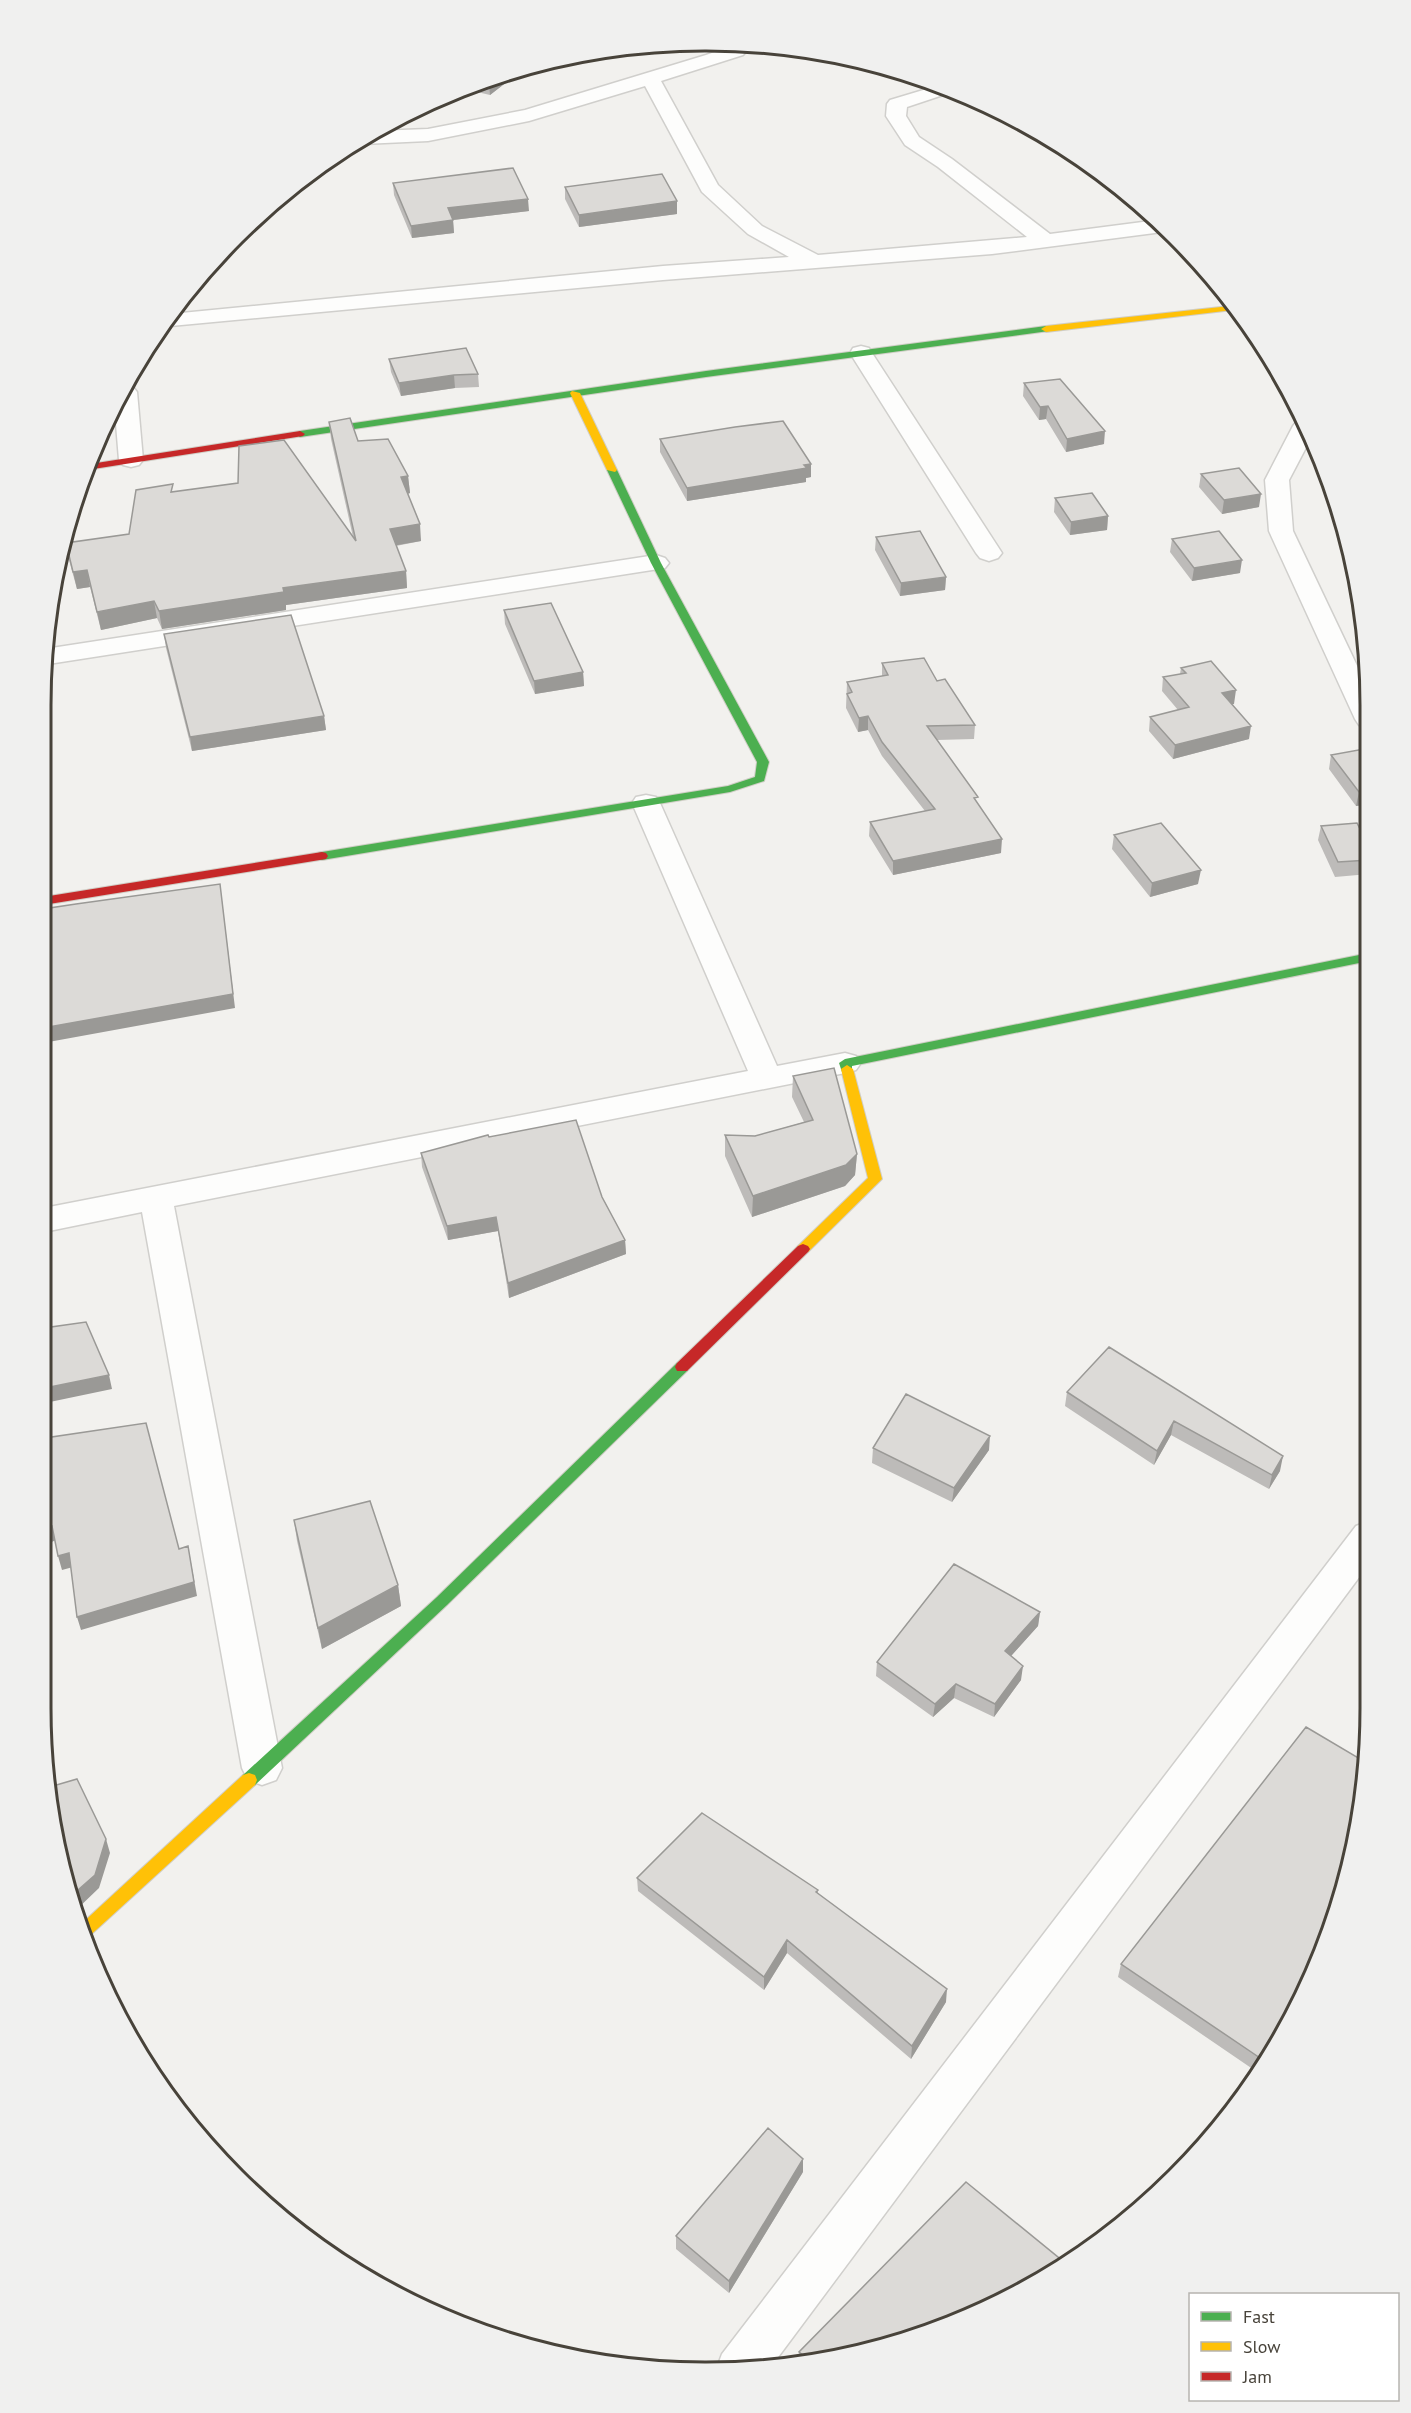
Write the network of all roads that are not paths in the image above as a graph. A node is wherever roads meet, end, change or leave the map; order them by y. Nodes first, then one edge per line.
1 (734, 52) edge
2 (650, 78) junction
3 (934, 93) edge
4 (381, 137) edge
5 (1152, 228) edge
6 (1045, 241) junction
7 (813, 261) junction
8 (1226, 309) edge
9 (177, 320) edge
10 (861, 353) junction
11 (575, 393) junction
12 (126, 402) edge
13 (1301, 434) edge
14 (131, 460) junction
15 (97, 466) edge
16 (989, 553) dead end
17 (656, 562) junction
18 (53, 655) edge
19 (1360, 699) edge
20 (646, 803) junction
21 (51, 900) edge
22 (1360, 959) edge
23 (845, 1063) junction
24 (767, 1078) junction
25 (156, 1198) junction
26 (51, 1219) edge
27 (1360, 1548) edge
28 (262, 1768) junction
29 (89, 1927) edge
30 (747, 2361) edge

1 - 2 street
2 - 4 street
2 - 7 street
3 - 6 street
5 - 6 street
6 - 7 street
7 - 9 street
8 - 10 street
10 - 11 street
10 - 16 street
11 - 14 street
11 - 17 street
12 - 14 street
13 - 19 street
14 - 15 street
17 - 18 street
17 - 20 street
20 - 21 street
20 - 24 street
22 - 23 street
23 - 24 street
23 - 28 street
24 - 25 street
25 - 26 street
25 - 28 street
27 - 30 street
28 - 29 street

